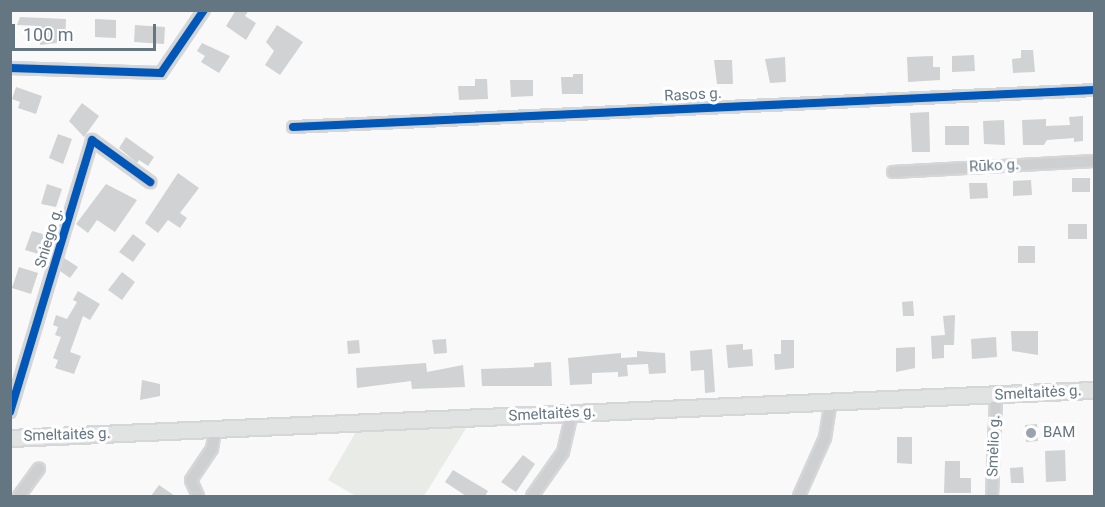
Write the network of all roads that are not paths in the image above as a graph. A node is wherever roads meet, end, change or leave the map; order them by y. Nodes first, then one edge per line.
1 (204, 10) edge
2 (10, 68) edge
3 (1095, 90) edge
4 (293, 128) dead end
5 (1095, 161) edge
6 (893, 172) dead end
7 (150, 182) dead end
8 (1095, 390) edge
9 (996, 395) junction
10 (831, 402) junction
11 (10, 412) edge
12 (572, 413) junction
13 (215, 429) junction
14 (10, 438) edge
15 (39, 468) dead end
16 (19, 496) edge
17 (198, 496) edge
18 (532, 496) edge
19 (799, 496) edge
20 (992, 496) edge

1 - 2 street
3 - 4 street, Rasos g.
5 - 6 street, Rūko g.
7 - 11 street, Sniego g.
8 - 9 main road, Smeltaitės g.
9 - 10 main road, Smeltaitės g.
9 - 20 street, Smėlio g.
10 - 12 main road, Smeltaitės g.
10 - 19 street
12 - 13 main road, Smeltaitės g.
12 - 18 street
13 - 14 main road, Smeltaitės g.
13 - 17 street
15 - 16 street

